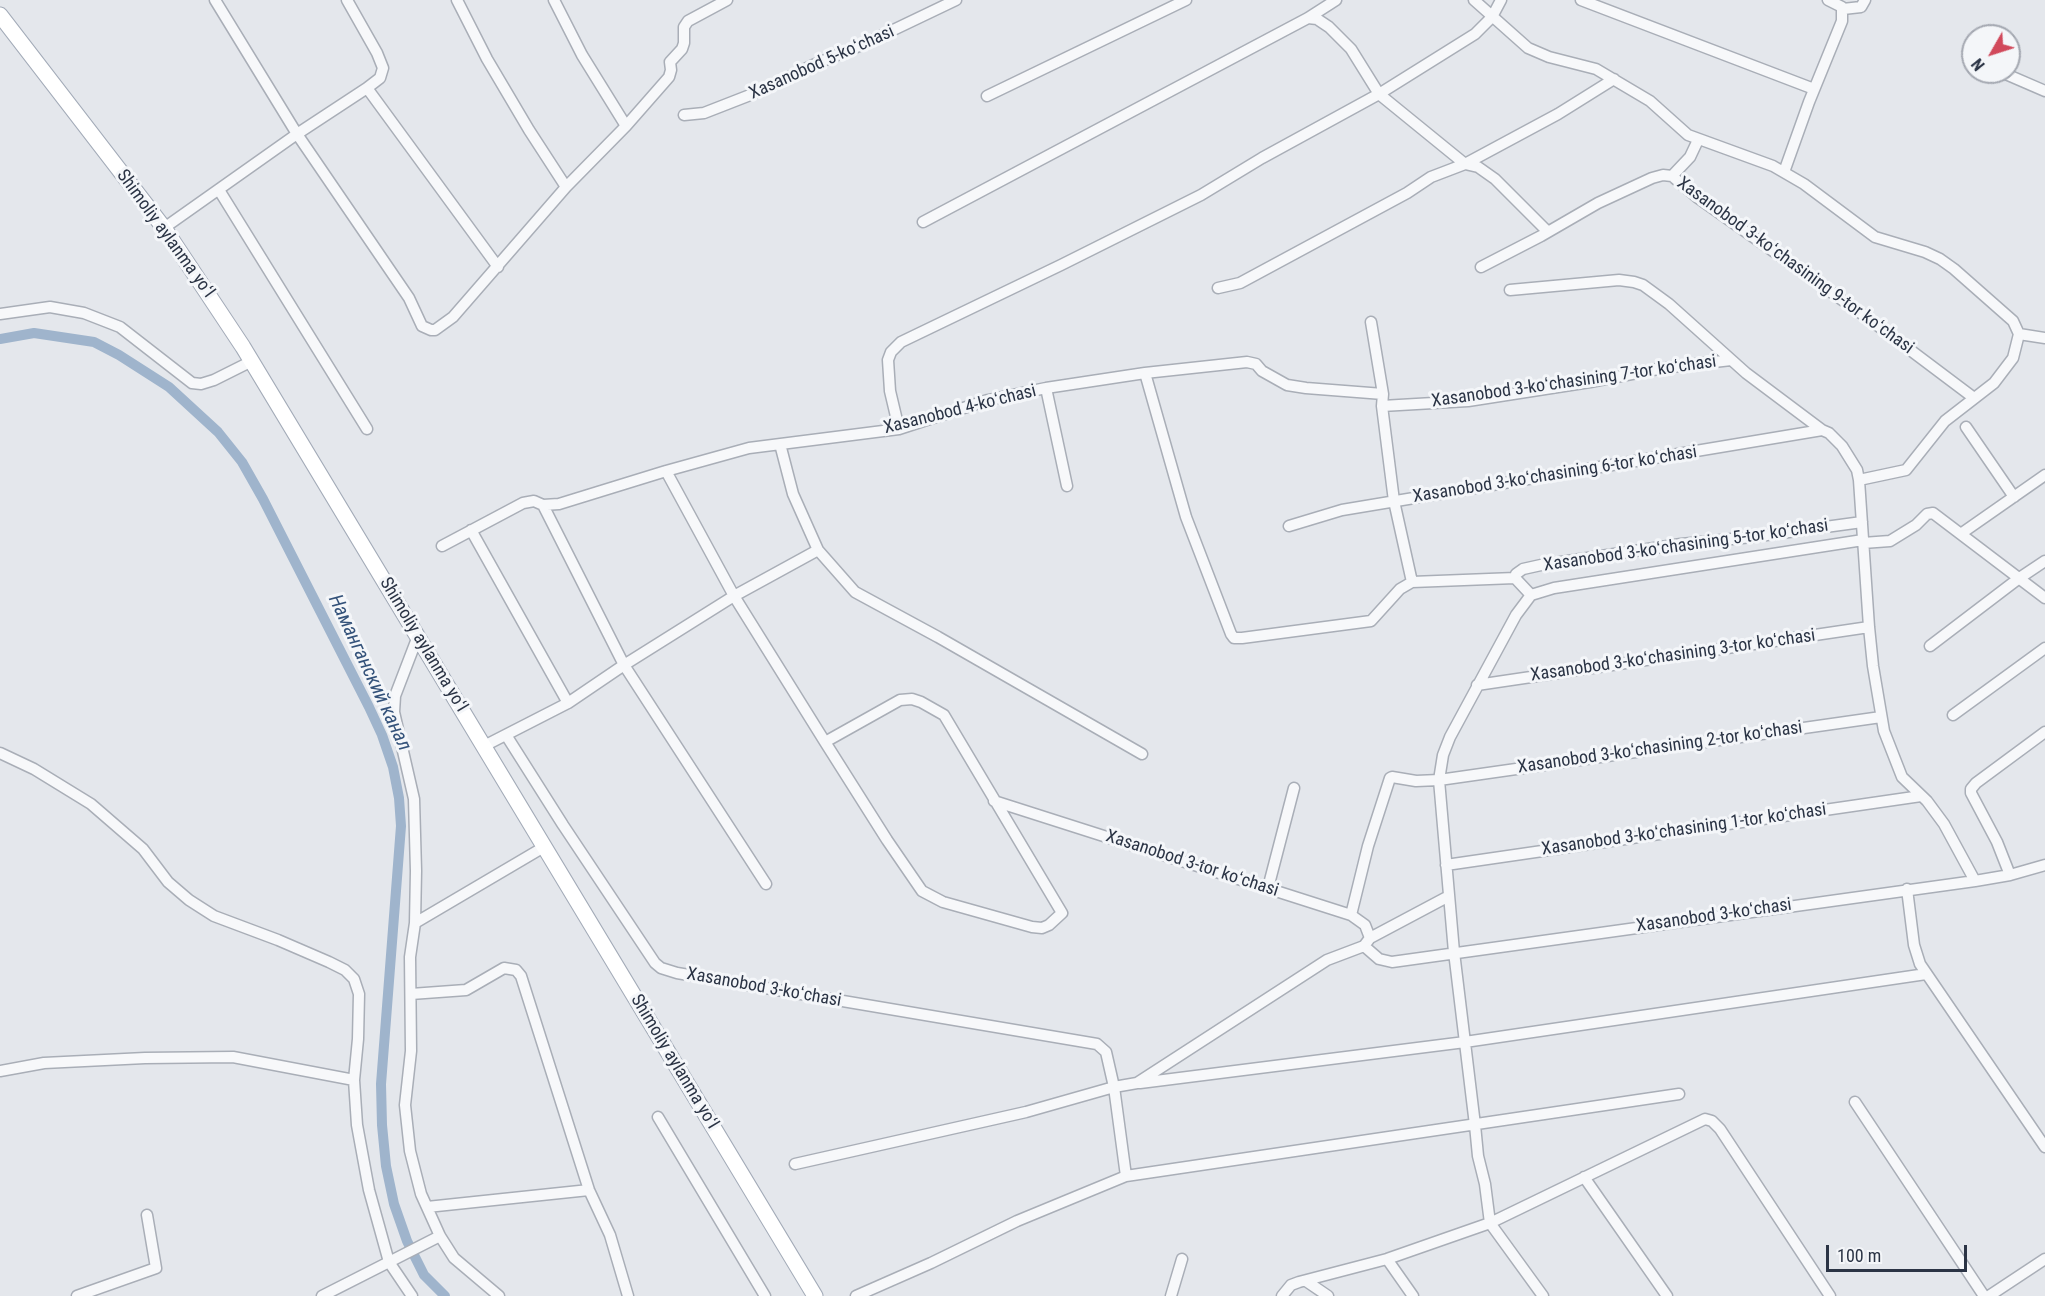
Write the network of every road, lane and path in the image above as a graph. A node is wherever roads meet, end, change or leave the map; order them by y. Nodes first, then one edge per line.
1 (215, 0) edge
2 (347, 0) edge
3 (457, 0) edge
4 (554, 0) edge
5 (727, 0) edge
6 (956, 0) edge
7 (1186, 0) edge
8 (1336, 0) edge
9 (1474, 0) edge
10 (1501, 0) edge
11 (1581, 0) edge
12 (1828, 0) edge
13 (1865, 0) edge
14 (1842, 9) junction
15 (0, 15) edge
16 (1492, 17) junction
17 (1308, 18) junction
18 (1614, 80) junction
19 (2021, 81) edge
20 (367, 88) junction
21 (1814, 89) junction
22 (2045, 91) edge
23 (1379, 94) junction
24 (987, 96) dead end
25 (684, 115) dead end
26 (626, 126) junction
27 (297, 134) junction
28 (1698, 140) junction
29 (1465, 164) junction
30 (1784, 172) junction
31 (1672, 176) junction
32 (566, 187) junction
33 (219, 190) junction
34 (923, 222) dead end
35 (164, 228) junction
36 (1548, 232) junction
37 (498, 267) junction
38 (1480, 267) dead end
39 (1218, 288) dead end
40 (1510, 290) dead end
41 (0, 314) edge
42 (1371, 322) dead end
43 (2019, 334) junction
44 (2045, 338) edge
45 (1731, 360) junction
46 (252, 361) junction
47 (1145, 373) junction
48 (1046, 388) junction
49 (1383, 394) junction
50 (1974, 398) junction
51 (1382, 406) junction
52 (1966, 427) dead end
53 (367, 429) dead end
54 (899, 429) junction
55 (1822, 430) junction
56 (780, 444) junction
57 (666, 471) junction
58 (2045, 475) edge
59 (1859, 480) junction
60 (1067, 486) dead end
61 (2014, 497) junction
62 (1394, 501) junction
63 (543, 505) junction
64 (1862, 522) junction
65 (1288, 526) dead end
66 (471, 530) junction
67 (1962, 533) junction
68 (1863, 542) junction
69 (442, 546) dead end
70 (818, 550) junction
71 (2045, 561) edge
72 (1515, 578) junction
73 (2018, 579) junction
74 (1412, 582) junction
75 (734, 596) junction
76 (1531, 596) junction
77 (2045, 598) edge
78 (1869, 627) junction
79 (418, 636) junction
80 (1930, 646) dead end
81 (2045, 648) edge
82 (624, 665) junction
83 (1478, 685) junction
84 (568, 703) junction
85 (1953, 715) dead end
86 (1881, 717) junction
87 (2045, 732) edge
88 (506, 735) junction
89 (825, 742) junction
90 (484, 747) junction
91 (0, 753) edge
92 (1142, 754) dead end
93 (1438, 780) junction
94 (1294, 788) dead end
95 (1921, 796) junction
96 (994, 801) junction
97 (544, 847) junction
98 (1446, 865) junction
99 (2045, 865) edge
100 (2010, 875) junction
101 (1975, 881) junction
102 (766, 884) dead end
103 (1268, 888) junction
104 (1907, 890) junction
105 (1449, 896) junction
106 (1351, 915) junction
107 (415, 923) junction
108 (1367, 942) junction
109 (1454, 952) junction
110 (1926, 974) junction
111 (411, 994) junction
112 (1465, 1042) junction
113 (0, 1071) edge
114 (354, 1080) junction
115 (1137, 1083) junction
116 (1114, 1087) junction
117 (1679, 1094) dead end
118 (1855, 1102) dead end
119 (658, 1117) dead end
120 (1475, 1125) junction
121 (2045, 1147) edge
122 (795, 1164) dead end
123 (1126, 1176) junction
124 (1584, 1177) junction
125 (589, 1190) junction
126 (427, 1207) junction
127 (147, 1215) dead end
128 (1490, 1223) junction
129 (437, 1238) junction
130 (1182, 1259) dead end
131 (1388, 1259) junction
132 (2045, 1259) edge
133 (394, 1260) junction
134 (1306, 1281) junction
135 (77, 1296) edge
136 (322, 1296) edge
137 (412, 1296) edge
138 (499, 1296) edge
139 (628, 1296) edge
140 (765, 1296) edge
141 (815, 1296) edge
142 (856, 1296) edge
143 (1172, 1296) edge
144 (1282, 1296) edge
145 (1328, 1296) edge
146 (1413, 1296) edge
147 (1542, 1296) edge
148 (1667, 1296) edge
149 (1830, 1296) edge
150 (1984, 1296) edge
151 (1989, 1296) edge

1 - 27 street
2 - 20 street
3 - 32 street
4 - 26 street
5 - 26 street
6 - 25 street, Xasanobod 5-koʻchasi
7 - 24 street
8 - 17 street
9 - 16 street
10 - 16 street
11 - 21 street
12 - 14 street
13 - 14 street
14 - 21 street
15 - 35 main road, Shimoliy aylanma yoʻl
16 - 18 street
16 - 23 street
17 - 23 street
17 - 34 street
18 - 28 street
18 - 29 street
19 - 22 street
20 - 27 street
20 - 37 street
21 - 30 street
23 - 29 street
23 - 54 street
26 - 32 street
27 - 33 street
27 - 37 street
28 - 30 street
28 - 31 street
29 - 36 street
29 - 39 street
30 - 43 street
31 - 36 street, Xasanobod 3-koʻchasining 9-tor koʻchasi
31 - 50 street, Xasanobod 3-koʻchasining 9-tor koʻchasi
32 - 37 street
33 - 35 street
33 - 53 street
35 - 46 main road, Shimoliy aylanma yoʻl
36 - 38 street, Xasanobod 3-koʻchasining 9-tor koʻchasi
40 - 45 street
41 - 46 street
42 - 49 street
43 - 44 street
43 - 50 street
45 - 51 street, Xasanobod 3-koʻchasining 7-tor koʻchasi
45 - 55 street
46 - 79 main road, Shimoliy aylanma yoʻl
47 - 48 street, Xasanobod 4-koʻchasi
47 - 49 street, Xasanobod 4-koʻchasi
47 - 74 street
48 - 54 street, Xasanobod 4-koʻchasi
48 - 60 street
49 - 51 street
50 - 59 street
51 - 62 street
52 - 61 street
54 - 56 street, Xasanobod 4-koʻchasi
55 - 59 street
55 - 62 street, Xasanobod 3-koʻchasining 6-tor koʻchasi
56 - 57 street, Xasanobod 4-koʻchasi
56 - 70 street
57 - 63 street, Xasanobod 4-koʻchasi
57 - 75 street
58 - 61 street
59 - 64 street
61 - 67 street
62 - 65 street, Xasanobod 3-koʻchasining 6-tor koʻchasi
62 - 74 street
63 - 66 street, Xasanobod 4-koʻchasi
63 - 82 street
64 - 68 street
64 - 72 street, Xasanobod 3-koʻchasining 5-tor koʻchasi
66 - 69 street, Xasanobod 4-koʻchasi
66 - 84 street
67 - 68 street
67 - 73 street
68 - 76 street
68 - 78 street
70 - 75 street
70 - 92 street
71 - 73 street
72 - 74 street
72 - 76 street
73 - 77 street
73 - 80 street
75 - 82 street
75 - 89 street
76 - 83 street
78 - 83 street, Xasanobod 3-koʻchasining 3-tor koʻchasi
78 - 86 street
79 - 90 main road, Shimoliy aylanma yoʻl
79 - 107 street
81 - 85 street
82 - 84 street
82 - 102 street
83 - 93 street
84 - 88 street
86 - 93 street, Xasanobod 3-koʻchasining 2-tor koʻchasi
86 - 95 street
87 - 100 street
88 - 90 street
88 - 116 street, Xasanobod 3-koʻchasi
89 - 96 street
89 - 96 street
90 - 97 main road, Shimoliy aylanma yoʻl
91 - 114 street
93 - 98 street
93 - 106 street, Xasanobod 3-koʻchasining 2-tor koʻchasi
94 - 103 street
95 - 98 street, Xasanobod 3-koʻchasining 1-tor koʻchasi
95 - 101 street
96 - 103 street, Xasanobod 3-tor koʻchasi
97 - 107 street
97 - 141 main road, Shimoliy aylanma yoʻl
98 - 105 street
99 - 100 street, Xasanobod 3-koʻchasi
100 - 101 street, Xasanobod 3-koʻchasi
101 - 104 street, Xasanobod 3-koʻchasi
103 - 106 street, Xasanobod 3-tor koʻchasi
104 - 109 street, Xasanobod 3-koʻchasi
104 - 110 street
105 - 108 street
105 - 109 street
106 - 108 street
107 - 111 street
108 - 109 street, Xasanobod 3-koʻchasi
108 - 115 street
109 - 112 street
110 - 112 street
110 - 121 street
111 - 125 street
111 - 126 street
112 - 115 street
112 - 120 street
113 - 114 street
114 - 133 street
115 - 116 street
116 - 122 street
116 - 123 street, Xasanobod 3-koʻchasi
117 - 120 street
118 - 150 street
119 - 140 street
120 - 123 street
120 - 128 street
123 - 142 street
124 - 128 street
124 - 148 street
124 - 149 street
125 - 126 street
125 - 139 street
126 - 129 street
127 - 135 street
128 - 131 street
128 - 147 street
129 - 133 street
129 - 138 street
130 - 143 street
131 - 134 street
131 - 146 street
132 - 151 street
133 - 136 street
133 - 137 street
134 - 144 street
134 - 145 street

